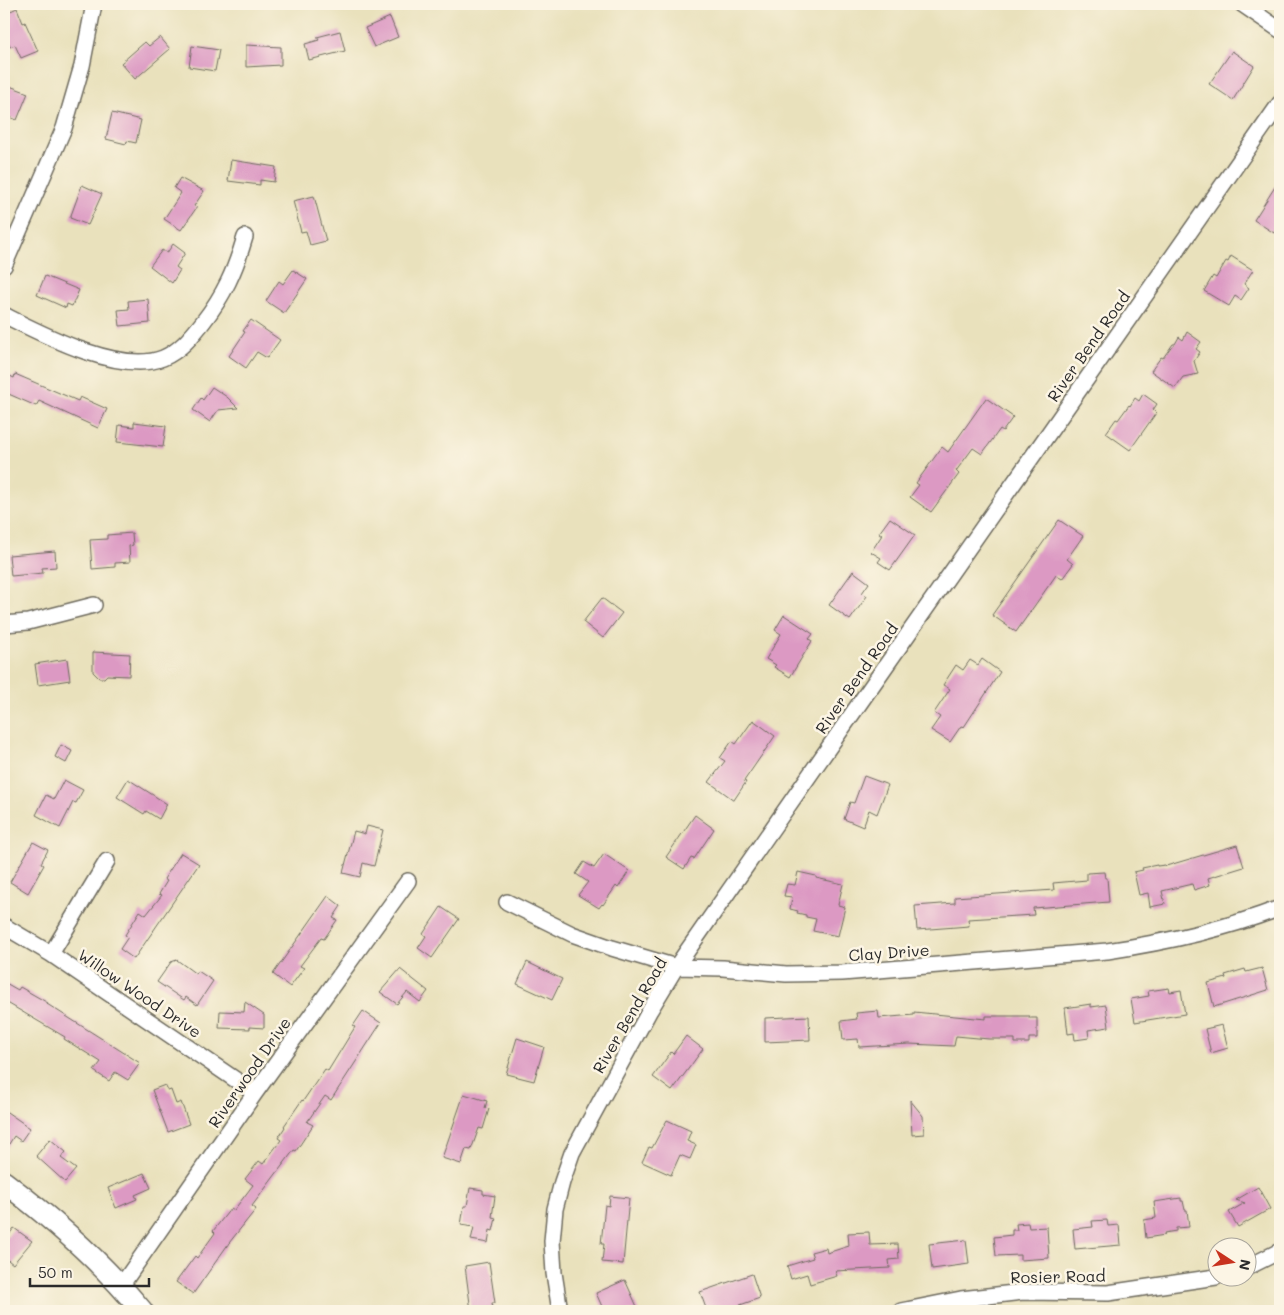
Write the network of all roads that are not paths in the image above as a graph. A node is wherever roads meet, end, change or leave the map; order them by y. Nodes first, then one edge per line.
1 (94, 4) edge
2 (1242, 4) edge
3 (1280, 30) edge
4 (1280, 103) edge
5 (245, 238) dead end
6 (4, 266) edge
7 (4, 315) edge
8 (94, 605) dead end
9 (4, 624) edge
10 (107, 861) dead end
11 (408, 881) dead end
12 (507, 902) dead end
13 (1280, 908) edge
14 (4, 926) edge
15 (51, 954) junction
16 (676, 967) junction
17 (255, 1093) junction
18 (4, 1182) edge
19 (1280, 1251) edge
20 (1256, 1263) edge
21 (1206, 1278) edge
22 (121, 1286) junction
23 (142, 1311) edge
24 (560, 1311) edge
25 (901, 1311) edge

1 - 6 street
2 - 3 street
4 - 16 street, River Bend Road
5 - 7 street
8 - 9 street
10 - 15 street
11 - 17 street, Riverwood Drive
12 - 16 street, Clay Drive
13 - 16 street, Clay Drive
14 - 15 street, Willow Wood Drive
15 - 17 street, Willow Wood Drive
16 - 24 street, River Bend Road
17 - 22 street, Riverwood Drive
18 - 22 street
19 - 20 street
21 - 25 street, Rosier Road
22 - 23 street

